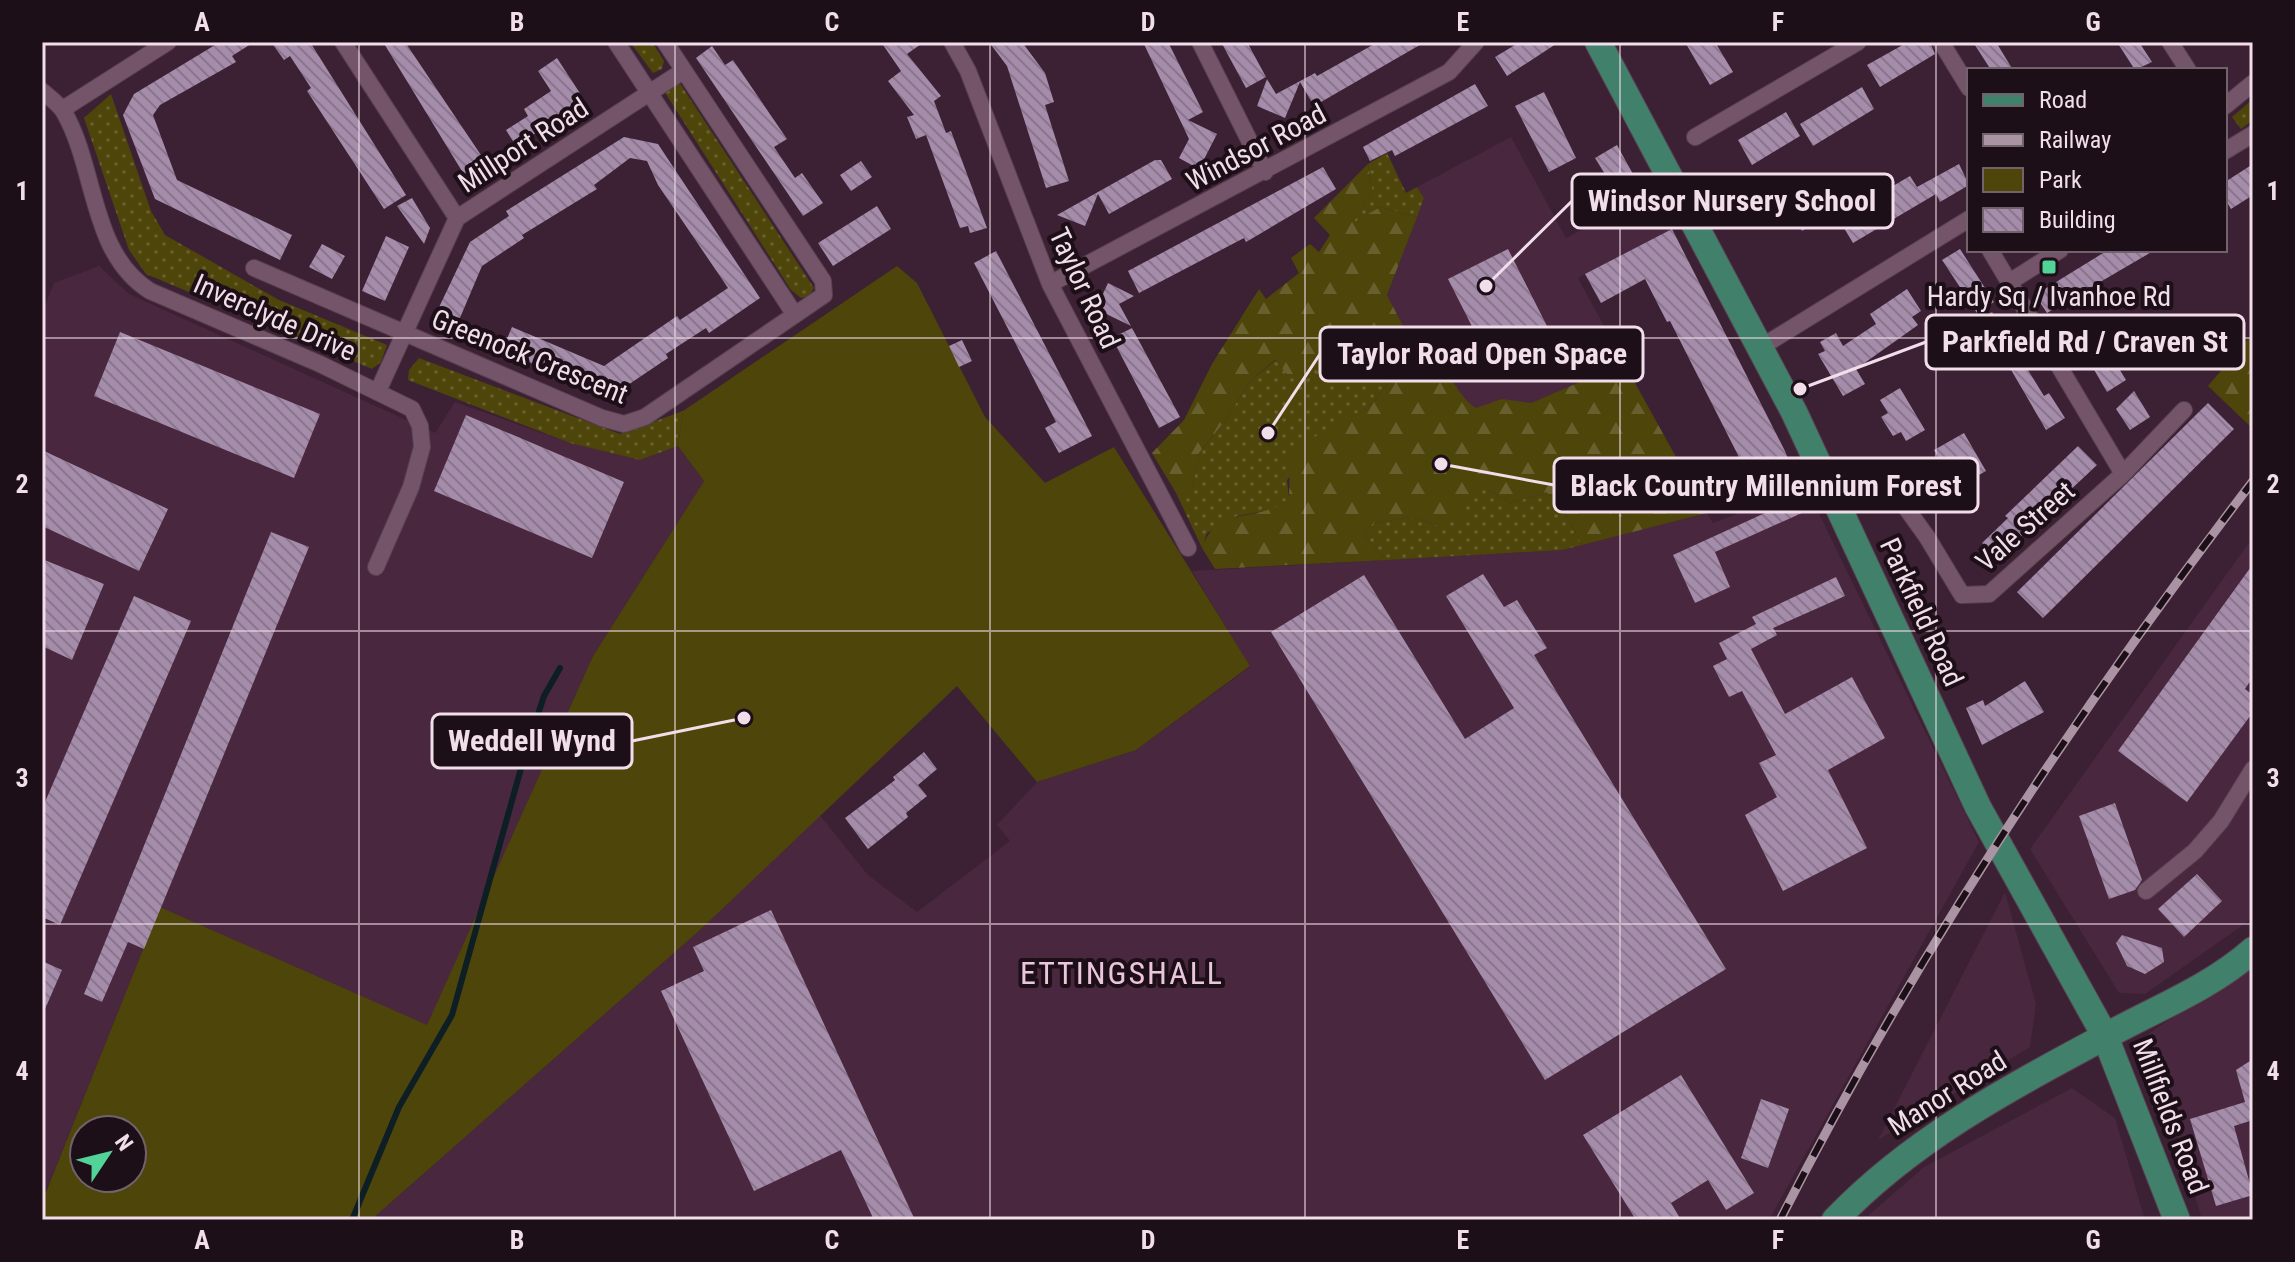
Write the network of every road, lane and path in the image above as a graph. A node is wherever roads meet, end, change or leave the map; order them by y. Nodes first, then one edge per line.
1 (168, 42) edge
2 (343, 42) edge
3 (616, 42) edge
4 (665, 42) edge
5 (952, 42) edge
6 (1200, 42) edge
7 (1476, 42) edge
8 (1598, 42) edge
9 (1858, 42) edge
10 (1941, 42) edge
11 (2170, 42) edge
12 (2187, 68) edge
13 (683, 71) junction
14 (2253, 83) edge
15 (1967, 85) edge
16 (42, 91) edge
17 (649, 93) junction
18 (2227, 104) edge
19 (63, 109) junction
20 (2253, 134) edge
21 (1695, 137) dead end
22 (2228, 143) edge
23 (1265, 172) junction
24 (457, 218) junction
25 (1967, 220) edge
26 (1991, 252) edge
27 (2057, 252) edge
28 (254, 268) dead end
29 (2008, 283) junction
30 (1050, 284) junction
31 (795, 315) junction
32 (405, 334) junction
33 (1761, 347) junction
34 (378, 391) junction
35 (2184, 410) dead end
36 (1881, 473) dead end
37 (2123, 474) junction
38 (1188, 548) dead end
39 (376, 567) dead end
40 (2253, 769) edge
41 (2146, 891) dead end
42 (2253, 950) edge
43 (2105, 1036) junction
44 (1835, 1220) edge
45 (2177, 1220) edge

1 - 19 street
2 - 24 street
3 - 17 street
4 - 13 street, Greenock Crescent
5 - 30 street, Taylor Road
6 - 23 street
7 - 23 street, Windsor Road
8 - 33 main road, Parkfield Road
9 - 21 street
10 - 15 street
11 - 12 street
13 - 17 street, Millport Road
13 - 31 street, Greenock Crescent
14 - 18 street
16 - 19 street
17 - 24 street, Millport Road
17 - 31 street
19 - 34 street, Inverclyde Drive
20 - 22 street
23 - 30 street, Windsor Road
24 - 32 street, Millport Road
25 - 33 street
26 - 29 street
27 - 29 street
28 - 32 street
29 - 37 street
30 - 38 street, Taylor Road
31 - 32 street, Greenock Crescent
32 - 34 street, Millport Road
33 - 43 main road, Parkfield Road
34 - 39 street, Inverclyde Drive
35 - 37 street, Vale Street
36 - 37 street, Vale Street
40 - 41 street
42 - 43 main road, Manor Road
43 - 44 main road, Manor Road
43 - 45 main road, Millfields Road

